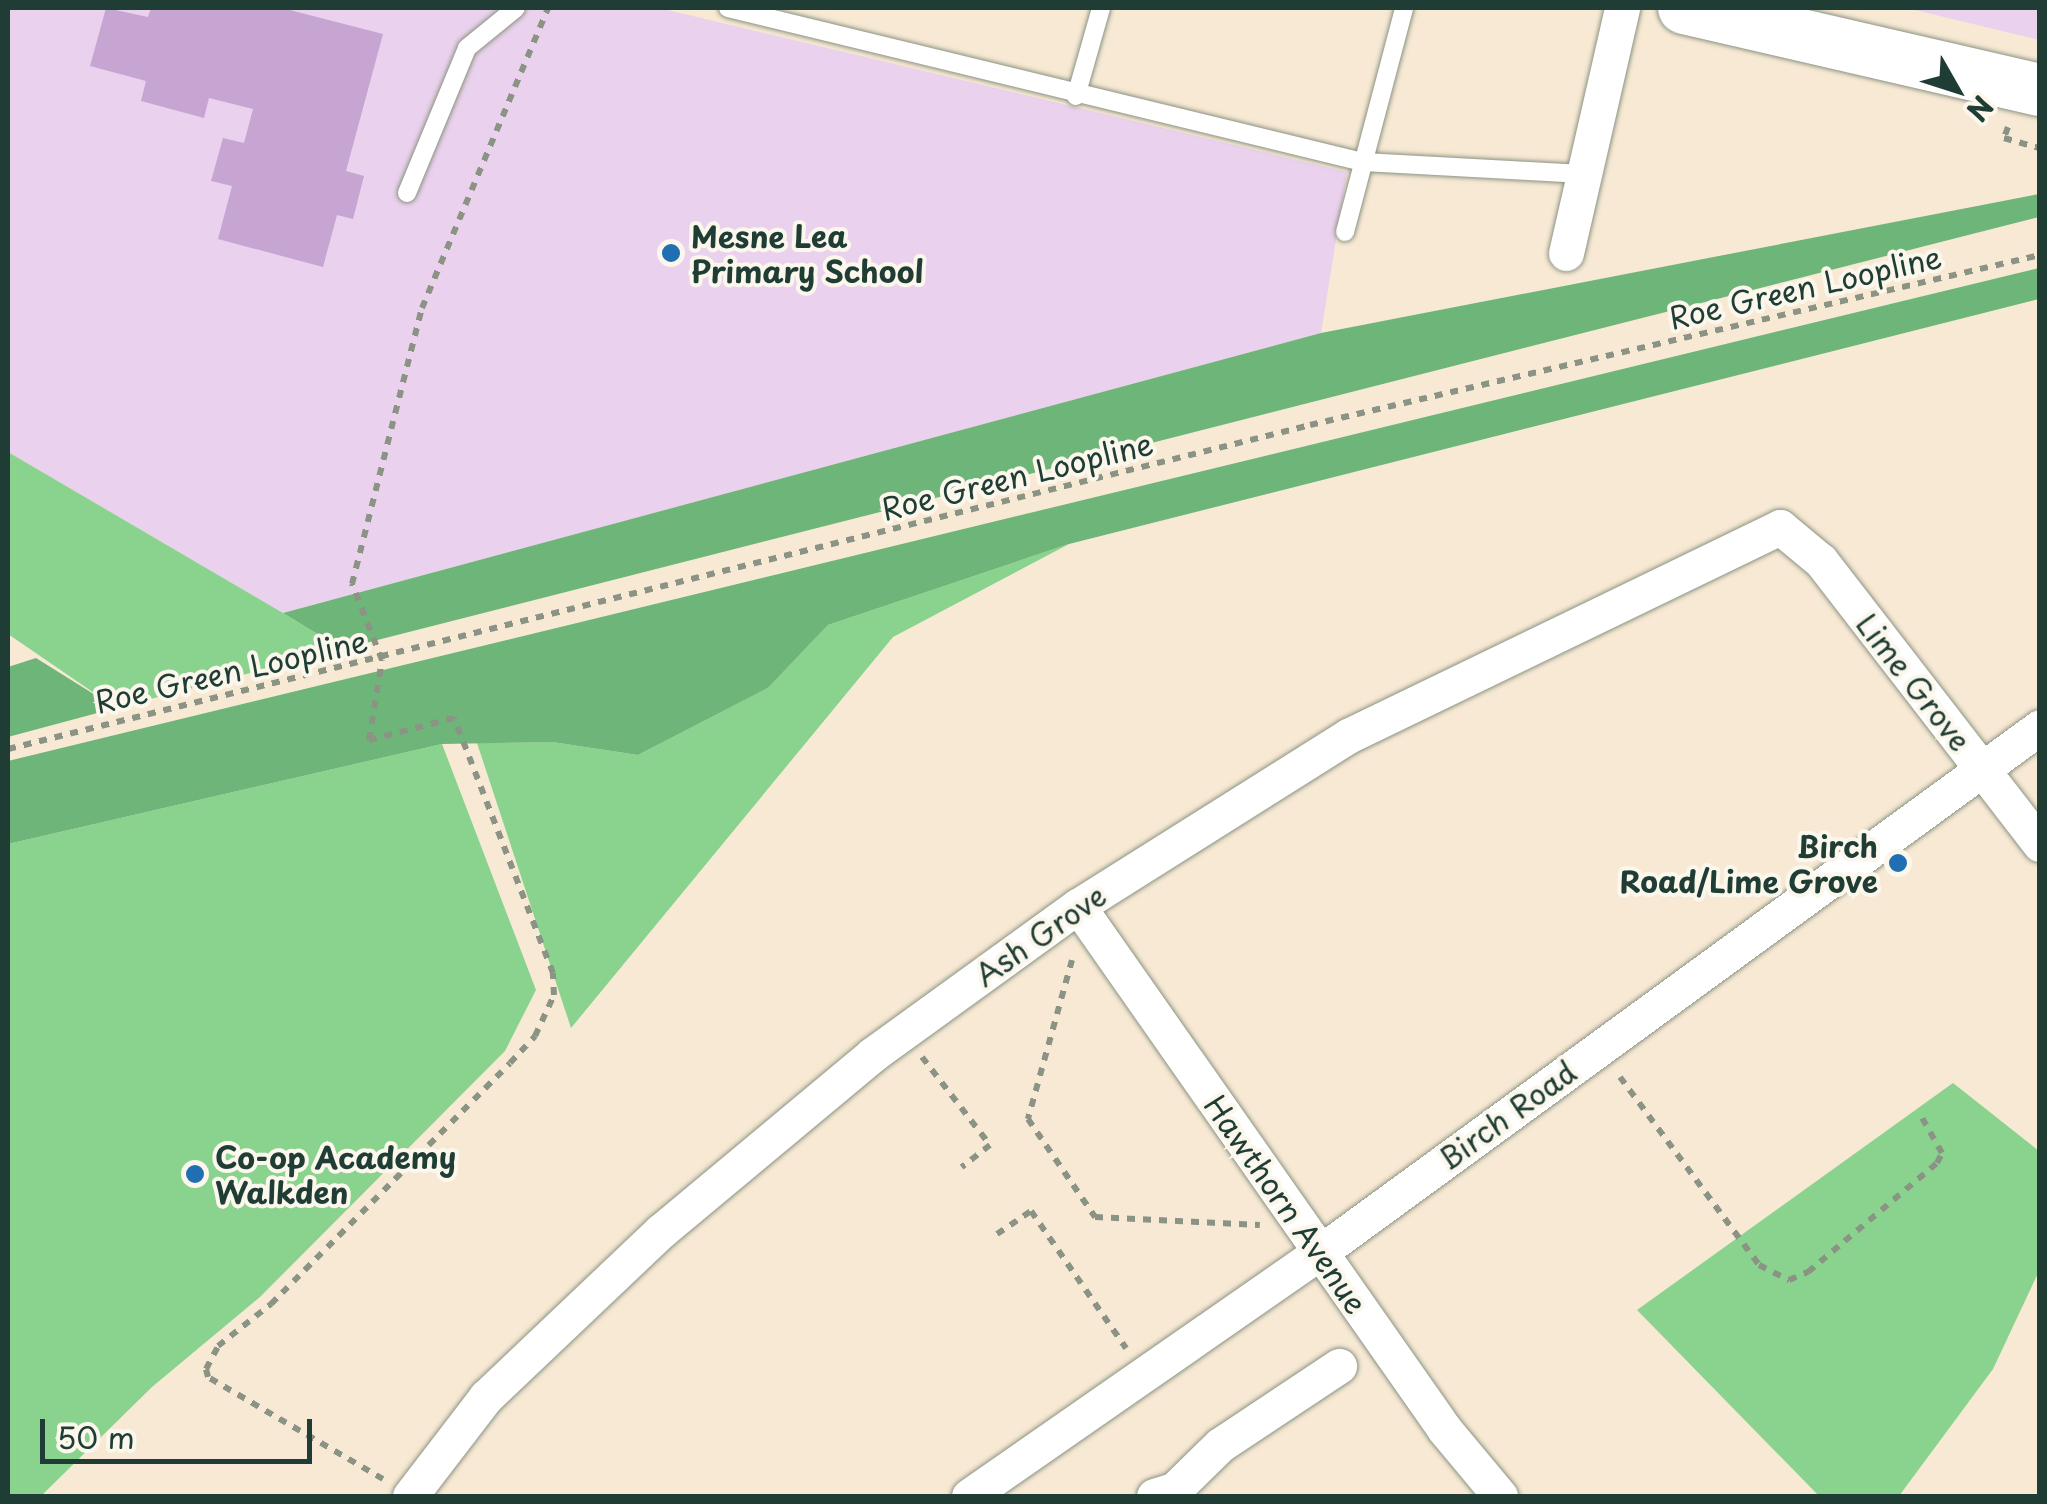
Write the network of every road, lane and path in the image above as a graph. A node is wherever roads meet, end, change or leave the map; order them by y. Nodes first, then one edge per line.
1 (516, 8) edge
2 (548, 8) edge
3 (728, 8) edge
4 (1100, 8) edge
5 (1404, 8) edge
6 (1622, 8) edge
7 (1684, 8) edge
8 (2040, 90) edge
9 (1076, 96) junction
10 (2004, 138) dead end
11 (2040, 148) edge
12 (1364, 162) junction
13 (1584, 174) junction
14 (407, 194) dead end
15 (1345, 232) dead end
16 (1566, 254) dead end
17 (2040, 256) edge
18 (1780, 527) joint
19 (382, 660) junction
20 (2040, 727) edge
21 (8, 750) edge
22 (1982, 770) junction
23 (2040, 844) edge
24 (1081, 911) junction
25 (903, 1033) junction
26 (1599, 1047) junction
27 (1922, 1116) dead end
28 (962, 1167) dead end
29 (997, 1234) dead end
30 (1310, 1240) junction
31 (1339, 1366) dead end
32 (1144, 1374) junction
33 (411, 1496) edge
34 (969, 1496) edge
35 (1154, 1496) edge
36 (1500, 1496) edge

1 - 14 lane
2 - 19 path
3 - 9 lane
4 - 9 lane
5 - 12 lane
6 - 13 street
7 - 8 main road
9 - 12 lane
10 - 11 path
12 - 13 lane
12 - 15 lane
13 - 16 street
17 - 19 path, Roe Green Loopline
18 - 22 street, Lime Grove
18 - 24 street, Ash Grove
19 - 21 path, Roe Green Loopline
19 - 33 path
20 - 22 street, Birch Road
22 - 23 street, Lime Grove
22 - 26 street, Birch Road
24 - 25 street, Ash Grove
24 - 30 street, Hawthorn Avenue
24 - 30 path
25 - 28 path
25 - 33 street, Ash Grove
26 - 27 path
26 - 30 street, Birch Road
29 - 32 path
30 - 32 street, Birch Road
30 - 36 street, Hawthorn Avenue
31 - 35 street
32 - 34 street, Birch Road

